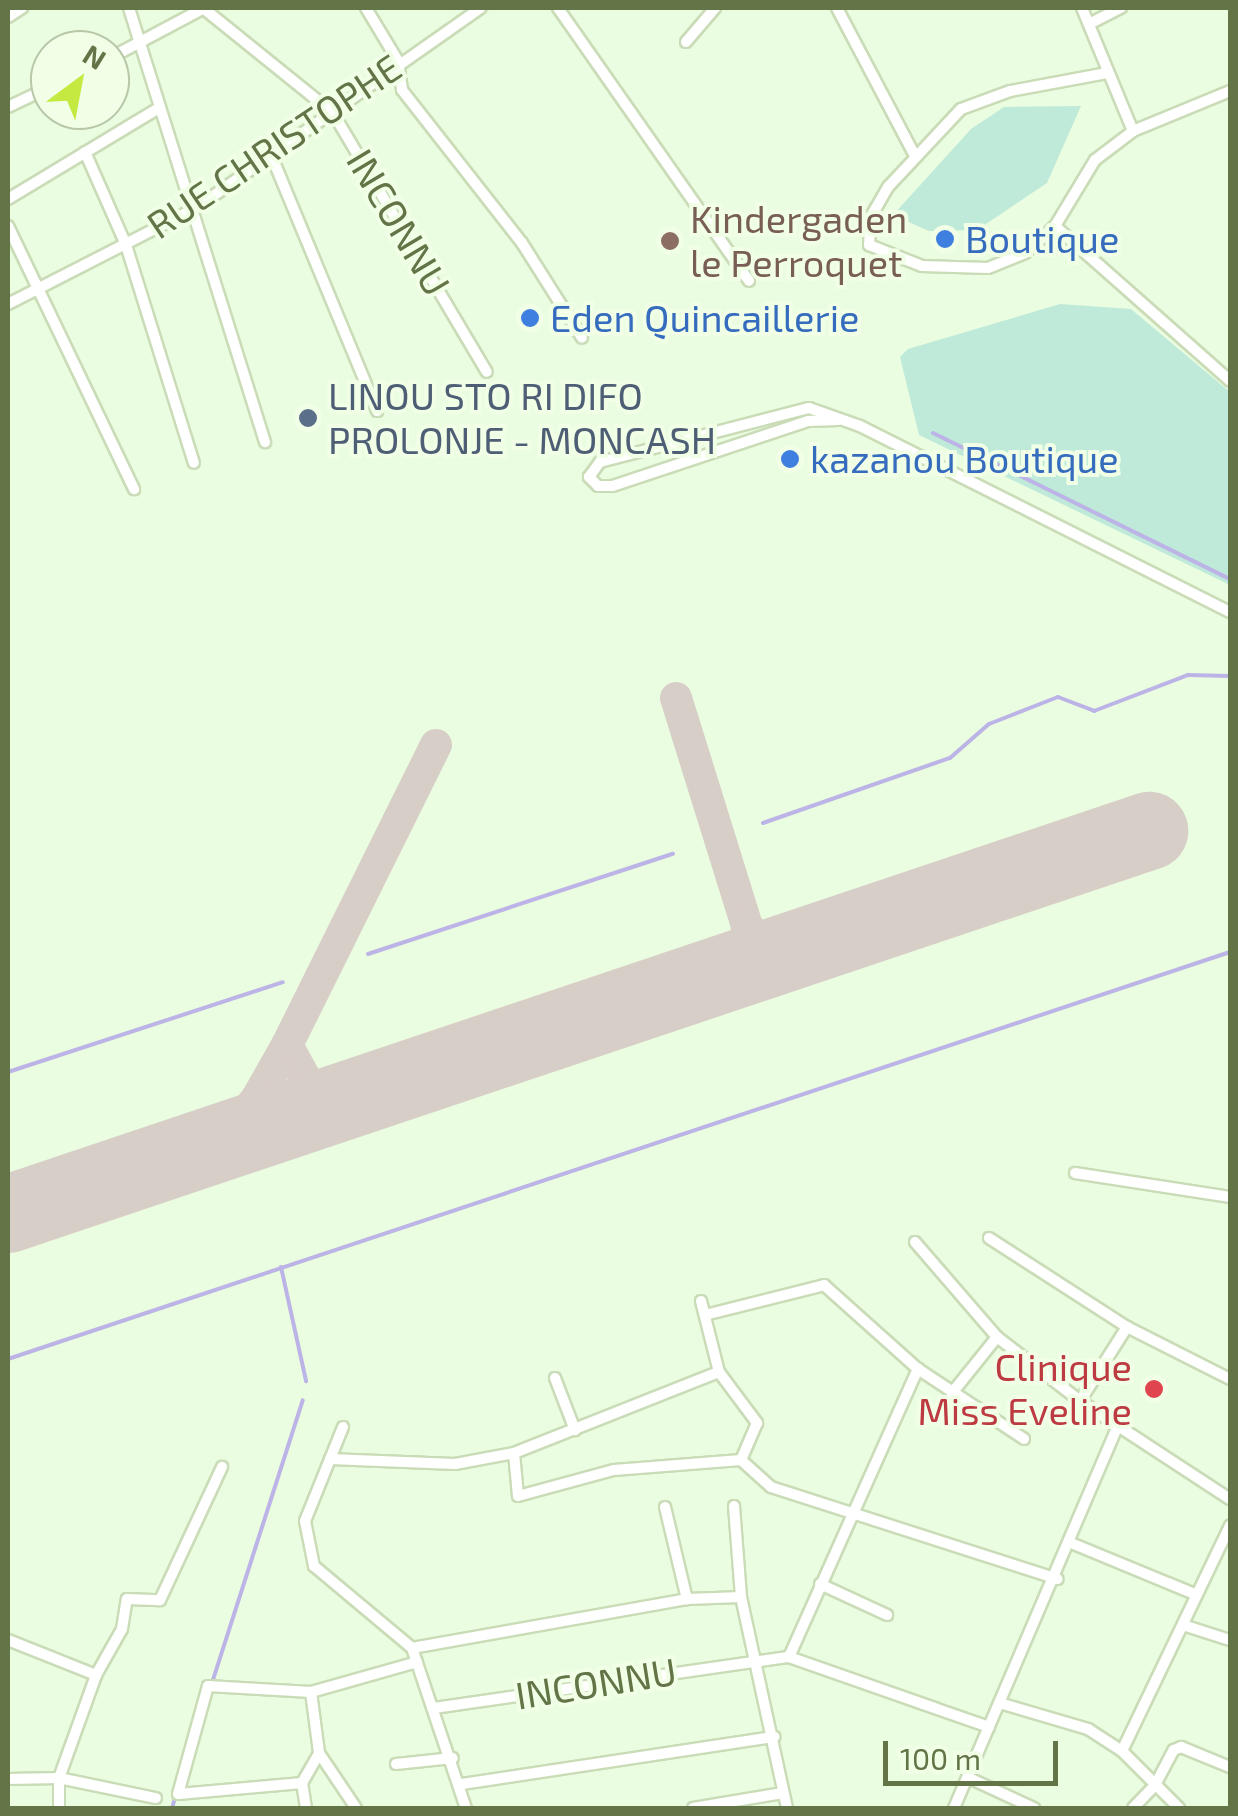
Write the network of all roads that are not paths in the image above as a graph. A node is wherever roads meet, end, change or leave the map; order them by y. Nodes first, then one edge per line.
1 (22, 8) edge
2 (129, 8) edge
3 (204, 8) edge
4 (366, 8) edge
5 (482, 8) edge
6 (558, 8) edge
7 (714, 8) edge
8 (837, 8) edge
9 (1082, 8) edge
10 (1120, 8) edge
11 (8, 17) edge
12 (1089, 24) junction
13 (144, 42) junction
14 (686, 42) dead end
15 (130, 49) edge
16 (398, 61) junction
17 (1106, 73) junction
18 (1230, 91) edge
19 (157, 109) junction
20 (334, 113) junction
21 (1133, 131) junction
22 (85, 152) junction
23 (914, 154) junction
24 (272, 158) junction
25 (8, 199) edge
26 (196, 208) junction
27 (8, 226) edge
28 (1055, 226) junction
29 (126, 245) junction
30 (749, 282) dead end
31 (39, 288) junction
32 (8, 304) edge
33 (582, 338) dead end
34 (486, 372) dead end
35 (1230, 381) edge
36 (377, 411) dead end
37 (838, 420) junction
38 (265, 442) dead end
39 (194, 464) dead end
40 (134, 489) dead end
41 (1230, 612) edge
42 (1075, 1173) dead end
43 (1230, 1197) edge
44 (989, 1238) dead end
45 (915, 1242) dead end
46 (701, 1301) dead end
47 (705, 1315) junction
48 (1127, 1327) junction
49 (997, 1337) junction
50 (918, 1368) junction
51 (719, 1372) junction
52 (555, 1378) dead end
53 (1230, 1379) edge
54 (952, 1392) junction
55 (1080, 1401) junction
56 (1118, 1425) junction
57 (344, 1427) dead end
58 (575, 1430) junction
59 (1024, 1439) dead end
60 (514, 1453) junction
61 (330, 1458) junction
62 (741, 1460) junction
63 (222, 1467) dead end
64 (1230, 1499) edge
65 (734, 1506) dead end
66 (665, 1507) dead end
67 (851, 1509) junction
68 (1230, 1526) edge
69 (1071, 1543) junction
70 (1058, 1579) junction
71 (820, 1584) junction
72 (1197, 1595) junction
73 (740, 1597) junction
74 (687, 1600) junction
75 (887, 1615) dead end
76 (1183, 1624) junction
77 (8, 1640) edge
78 (1230, 1640) edge
79 (412, 1648) junction
80 (789, 1657) junction
81 (757, 1658) junction
82 (417, 1662) junction
83 (96, 1675) junction
84 (312, 1692) junction
85 (1003, 1704) junction
86 (434, 1708) junction
87 (990, 1727) junction
88 (774, 1738) junction
89 (1122, 1752) junction
90 (319, 1753) junction
91 (453, 1758) junction
92 (396, 1764) dead end
93 (1230, 1767) edge
94 (8, 1778) edge
95 (59, 1778) junction
96 (969, 1778) junction
97 (302, 1783) junction
98 (462, 1784) junction
99 (1155, 1786) junction
100 (784, 1793) junction
101 (156, 1798) dead end
102 (59, 1808) edge
103 (306, 1808) edge
104 (356, 1808) edge
105 (466, 1808) edge
106 (693, 1808) edge
107 (787, 1808) edge
108 (954, 1808) edge
109 (1034, 1808) edge
110 (1133, 1808) edge
111 (1180, 1808) edge

1 - 11 street
2 - 13 street
3 - 13 street, INCONNU
3 - 20 street, INCONNU
4 - 16 street, INCONNU
5 - 16 street, RUE CHRISTOPHE
6 - 30 street
7 - 14 street
8 - 23 street
9 - 12 street
10 - 12 street
12 - 17 street
13 - 15 street, INCONNU
13 - 19 street
16 - 20 street, RUE CHRISTOPHE
16 - 33 street, INCONNU
17 - 21 street
17 - 23 street
18 - 21 street
19 - 22 street
19 - 26 street
20 - 24 street, RUE CHRISTOPHE
20 - 34 street, INCONNU
21 - 28 street
22 - 25 street
22 - 29 street
23 - 28 street
24 - 26 street, RUE CHRISTOPHE
24 - 36 street
26 - 29 street, RUE CHRISTOPHE
26 - 38 street
27 - 31 street
28 - 35 street
29 - 31 street, RUE CHRISTOPHE
29 - 39 street
31 - 32 street, RUE CHRISTOPHE
31 - 40 street
37 - 37 street
37 - 41 street
42 - 43 street
44 - 48 street
45 - 49 street
46 - 47 street
47 - 50 street
47 - 51 street
48 - 53 street
48 - 55 street
49 - 54 street
49 - 55 street
50 - 54 street
50 - 67 street
51 - 58 street
51 - 62 street
52 - 58 street
54 - 59 street
55 - 56 street
56 - 64 street
56 - 69 street
57 - 61 street
58 - 60 street
60 - 61 street
60 - 62 street
61 - 79 street
62 - 67 street
63 - 83 street
65 - 73 street
66 - 74 street, INCONNU
67 - 70 street
67 - 71 street
68 - 72 street
69 - 70 street
69 - 72 street
70 - 85 street
71 - 75 street
71 - 80 street
72 - 76 street
73 - 74 street, INCONNU
73 - 81 street
74 - 79 street, INCONNU
76 - 78 street
76 - 89 street
77 - 83 street
79 - 82 street
80 - 81 street, INCONNU
80 - 87 street, INCONNU
81 - 86 street, INCONNU
81 - 88 street
82 - 84 street
82 - 86 street
83 - 95 street
84 - 90 street
84 - 97 street
85 - 87 street
85 - 89 street
86 - 91 street
87 - 96 street
88 - 98 street
88 - 100 street
89 - 99 street
90 - 97 street
90 - 104 street
91 - 92 street
91 - 98 street
93 - 99 street
94 - 95 street
95 - 101 street
95 - 102 street
96 - 108 street
96 - 109 street
97 - 103 street
98 - 105 street
99 - 110 street
99 - 111 street
100 - 106 street
100 - 107 street

